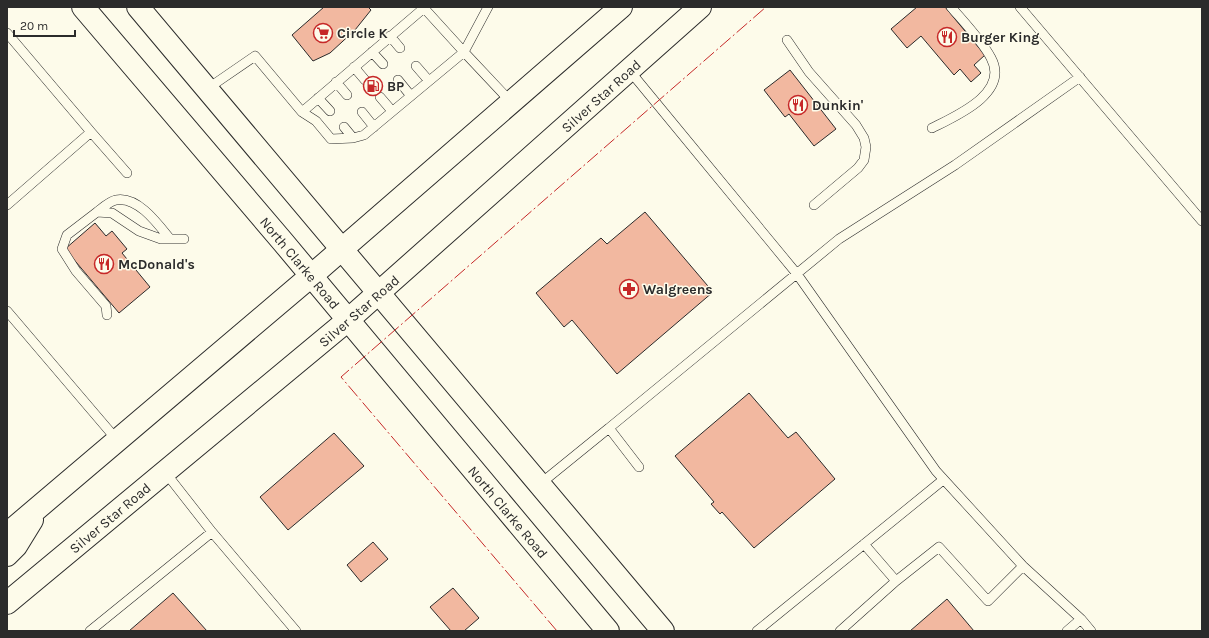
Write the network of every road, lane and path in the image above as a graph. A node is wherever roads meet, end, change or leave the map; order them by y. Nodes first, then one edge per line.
1 (83, 7) edge
2 (138, 7) edge
3 (488, 7) edge
4 (621, 7) edge
5 (700, 7) edge
6 (951, 7) edge
7 (1020, 7) edge
8 (7, 34) edge
9 (390, 36) junction
10 (787, 40) dead end
11 (400, 48) dead end
12 (372, 52) junction
13 (464, 52) junction
14 (383, 64) dead end
15 (416, 66) dead end
16 (354, 67) junction
17 (629, 70) junction
18 (1080, 77) junction
19 (365, 80) dead end
20 (398, 80) dead end
21 (429, 81) junction
22 (336, 82) junction
23 (207, 89) junction
24 (347, 95) dead end
25 (411, 96) junction
26 (380, 97) dead end
27 (318, 98) junction
28 (511, 102) junction
29 (330, 111) dead end
30 (392, 111) junction
31 (302, 112) junction
32 (362, 112) dead end
33 (344, 127) dead end
34 (374, 127) junction
35 (932, 128) dead end
36 (91, 132) junction
37 (353, 138) junction
38 (127, 173) dead end
39 (7, 205) edge
40 (814, 205) dead end
41 (97, 212) junction
42 (1202, 221) edge
43 (170, 239) junction
44 (184, 239) dead end
45 (342, 249) junction
46 (797, 274) junction
47 (311, 276) junction
48 (380, 294) junction
49 (7, 311) edge
50 (107, 316) dead end
51 (348, 320) junction
52 (609, 428) junction
53 (117, 440) junction
54 (639, 467) dead end
55 (165, 472) junction
56 (944, 480) junction
57 (540, 484) junction
58 (42, 504) junction
59 (212, 532) junction
60 (7, 534) edge
61 (864, 544) junction
62 (7, 554) edge
63 (1022, 566) junction
64 (896, 581) junction
65 (7, 602) edge
66 (1081, 619) junction
67 (90, 631) edge
68 (296, 631) edge
69 (608, 631) edge
70 (663, 631) edge
71 (757, 631) edge
72 (840, 631) edge
73 (1067, 631) edge
74 (1091, 631) edge

1 - 47 main road, North Clarke Road
2 - 23 main road
3 - 13 lane
4 - 28 main road
5 - 17 main road, Silver Star Road
6 - 35 lane
7 - 18 lane
8 - 36 lane
9 - 11 lane
9 - 12 lane
9 - 13 lane
10 - 40 lane
12 - 14 lane
12 - 16 lane
13 - 21 lane
13 - 28 lane
15 - 21 lane
16 - 19 lane
16 - 22 lane
17 - 46 lane
17 - 48 main road, Silver Star Road
18 - 42 lane
18 - 46 lane
20 - 25 lane
21 - 25 lane
22 - 24 lane
22 - 27 lane
23 - 31 lane
23 - 45 main road
25 - 30 lane
26 - 30 lane
27 - 29 lane
27 - 31 lane
28 - 45 main road
30 - 34 lane
31 - 37 lane
32 - 34 lane
33 - 37 lane
34 - 37 lane
36 - 38 lane
36 - 39 lane
41 - 43 lane
41 - 43 lane
41 - 50 lane
43 - 44 lane
45 - 47 main road
45 - 48 main road
46 - 52 lane
46 - 56 lane
47 - 51 main road, North Clarke Road
47 - 53 main road
48 - 51 main road, Silver Star Road
48 - 57 main road
49 - 53 lane
51 - 55 main road, Silver Star Road
51 - 69 main road, North Clarke Road
52 - 54 lane
52 - 57 lane
53 - 58 main road
55 - 59 lane
55 - 65 main road, Silver Star Road
56 - 61 lane
56 - 63 lane
57 - 70 main road
58 - 60 main road
58 - 62 main road
59 - 67 lane
59 - 68 lane
61 - 64 lane
61 - 71 lane
63 - 64 lane
63 - 66 lane
64 - 72 lane
66 - 73 lane
66 - 74 lane

